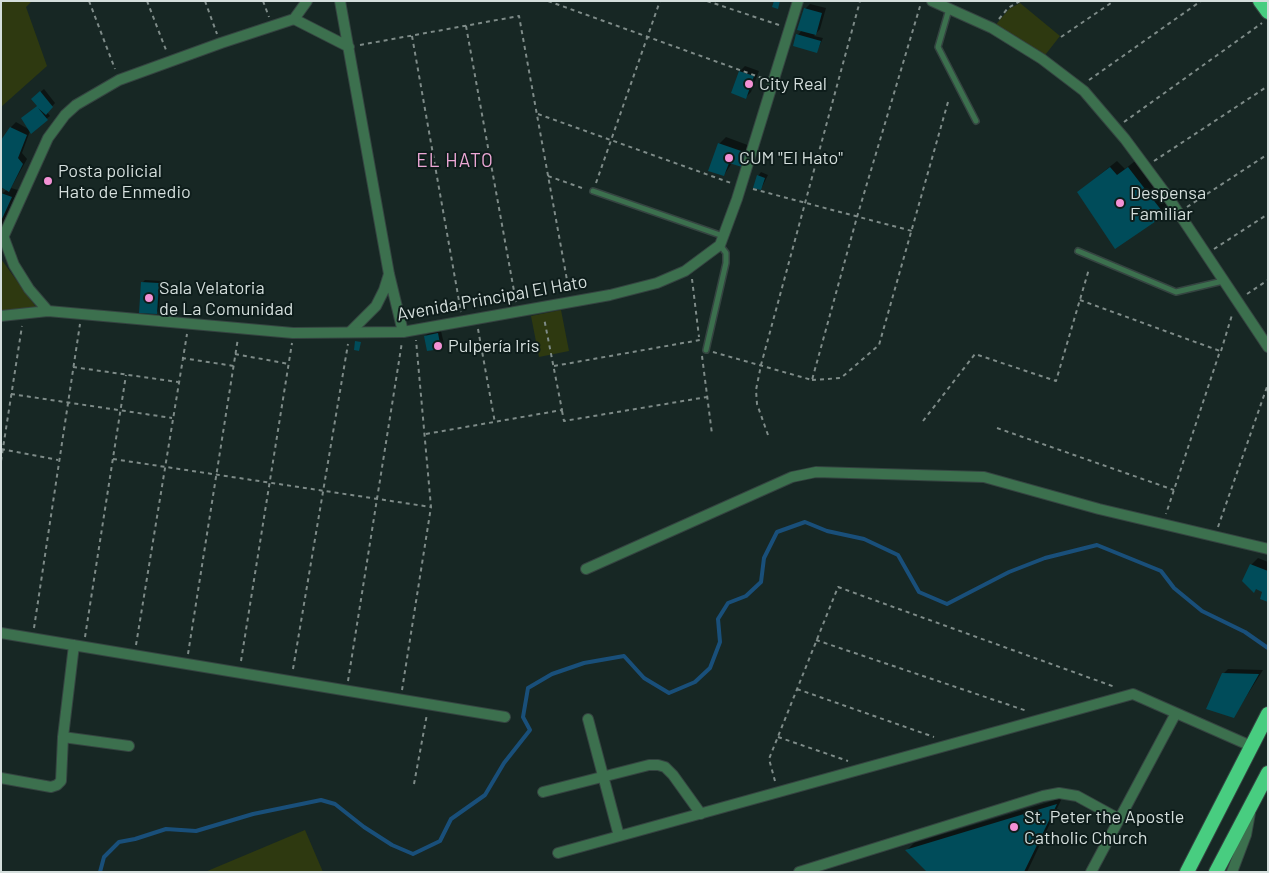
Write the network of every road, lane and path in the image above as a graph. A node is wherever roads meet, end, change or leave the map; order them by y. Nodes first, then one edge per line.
1 (89, 1) edge
2 (147, 1) edge
3 (205, 1) edge
4 (263, 1) edge
5 (307, 1) edge
6 (340, 1) edge
7 (548, 1) edge
8 (660, 1) edge
9 (708, 1) edge
10 (798, 1) edge
11 (860, 1) edge
12 (922, 1) edge
13 (932, 1) edge
14 (1020, 1) edge
15 (1114, 1) edge
16 (1200, 1) edge
17 (1260, 1) edge
18 (949, 9) junction
19 (1268, 12) edge
20 (294, 19) junction
21 (1268, 19) edge
22 (272, 26) junction
23 (466, 26) junction
24 (992, 28) junction
25 (789, 29) junction
26 (412, 35) junction
27 (647, 36) junction
28 (1061, 37) dead end
29 (221, 43) junction
30 (349, 46) junction
31 (170, 62) junction
32 (119, 80) junction
33 (773, 82) junction
34 (1268, 86) edge
35 (1079, 88) junction
36 (948, 102) dead end
37 (537, 114) junction
38 (976, 121) dead end
39 (1116, 127) junction
40 (611, 140) junction
41 (1268, 154) edge
42 (1146, 167) junction
43 (548, 176) junction
44 (741, 186) junction
45 (593, 192) junction
46 (805, 203) junction
47 (1178, 212) junction
48 (1268, 214) edge
49 (857, 217) junction
50 (912, 231) junction
51 (3, 240) edge
52 (722, 240) junction
53 (1078, 251) dead end
54 (1206, 254) junction
55 (1089, 269) dead end
56 (389, 274) junction
57 (1268, 280) edge
58 (1224, 281) junction
59 (569, 292) dead end
60 (1080, 300) junction
61 (1237, 300) junction
62 (542, 307) junction
63 (48, 311) junction
64 (518, 312) junction
65 (24, 313) junction
66 (81, 313) junction
67 (1, 316) edge
68 (476, 319) junction
69 (463, 322) junction
70 (188, 324) junction
71 (239, 328) junction
72 (415, 331) junction
73 (350, 332) junction
74 (403, 332) junction
75 (293, 333) junction
76 (700, 340) dead end
77 (1268, 347) edge
78 (706, 350) joint
79 (1220, 351) junction
80 (235, 354) junction
81 (182, 358) junction
82 (289, 364) junction
83 (761, 365) junction
84 (234, 366) junction
85 (554, 366) junction
86 (73, 367) junction
87 (126, 375) junction
88 (812, 380) junction
89 (178, 382) junction
90 (1268, 384) edge
91 (12, 394) junction
92 (707, 397) dead end
93 (68, 402) junction
94 (121, 410) junction
95 (562, 410) junction
96 (172, 418) junction
97 (923, 421) dead end
98 (494, 423) junction
99 (997, 428) dead end
100 (426, 434) junction
101 (768, 435) dead end
102 (2, 450) edge
103 (113, 459) junction
104 (59, 460) junction
105 (1, 461) edge
106 (164, 467) junction
107 (217, 475) junction
108 (270, 483) junction
109 (322, 490) junction
110 (1174, 490) junction
111 (378, 499) junction
112 (432, 507) junction
113 (1163, 523) junction
114 (1215, 536) junction
115 (1268, 549) edge
116 (586, 569) dead end
117 (1, 633) edge
118 (32, 638) junction
119 (816, 640) junction
120 (79, 646) junction
121 (135, 655) junction
122 (187, 664) junction
123 (239, 673) junction
124 (291, 681) junction
125 (797, 690) junction
126 (347, 691) junction
127 (1133, 694) junction
128 (400, 700) junction
129 (429, 704) junction
130 (1176, 713) junction
131 (1268, 714) edge
132 (506, 717) dead end
133 (1045, 717) junction
134 (588, 719) dead end
135 (63, 737) junction
136 (778, 737) junction
137 (953, 743) junction
138 (128, 746) dead end
139 (1251, 746) junction
140 (866, 768) junction
141 (1268, 773) edge
142 (603, 777) junction
143 (1, 778) edge
144 (414, 784) dead end
145 (1264, 788) edge
146 (543, 792) dead end
147 (779, 793) junction
148 (1253, 799) junction
149 (701, 814) junction
150 (1119, 819) junction
151 (619, 836) junction
152 (558, 852) dead end
153 (799, 872) edge
154 (1091, 872) edge
155 (1187, 872) edge
156 (1216, 872) edge
157 (1232, 872) edge

1 - 32 path
2 - 31 path
3 - 29 path
4 - 22 path
5 - 20 street
6 - 30 street
7 - 27 path
8 - 27 path
9 - 25 path
10 - 25 street
11 - 46 path
12 - 49 path
13 - 18 street
14 - 24 path
15 - 28 path
16 - 35 path
17 - 19 highway
18 - 24 street
18 - 38 lane
20 - 22 street
20 - 30 street
21 - 39 path
22 - 29 street
23 - 26 path
23 - 37 path
23 - 64 path
24 - 35 street
25 - 33 street
26 - 30 path
26 - 69 path
27 - 33 path
27 - 40 path
29 - 31 street
30 - 56 street
31 - 32 street
32 - 51 street
33 - 44 street
34 - 42 path
35 - 39 street
36 - 50 path
37 - 40 path
37 - 43 path
39 - 42 street
40 - 44 path
40 - 45 path
41 - 47 path
42 - 47 street
43 - 45 path
43 - 59 path
44 - 46 path
44 - 52 street
45 - 52 lane
46 - 49 path
46 - 83 path
47 - 54 street
48 - 54 path
49 - 50 path
49 - 88 path
50 - 88 path
51 - 63 street
52 - 62 street, Avenida Principal El Hato
52 - 78 lane
53 - 58 lane
54 - 58 street
55 - 60 path
56 - 73 street
56 - 74 street
57 - 61 path
58 - 61 street
60 - 79 path
60 - 97 path
61 - 77 street
61 - 79 path
62 - 64 street, Avenida Principal El Hato
62 - 85 path
63 - 65 street, Avenida Principal El Hato
63 - 66 street, Avenida Principal El Hato
64 - 68 street, Avenida Principal El Hato
65 - 67 street, Avenida Principal El Hato
65 - 91 path
66 - 70 street, Avenida Principal El Hato
66 - 86 path
68 - 69 street, Avenida Principal El Hato
68 - 98 path
69 - 72 street, Avenida Principal El Hato
70 - 71 street, Avenida Principal El Hato
70 - 81 path
71 - 75 street, Avenida Principal El Hato
71 - 80 path
72 - 74 street, Avenida Principal El Hato
72 - 100 path
73 - 74 street, Avenida Principal El Hato
73 - 75 street, Avenida Principal El Hato
73 - 109 path
74 - 111 path
75 - 82 path
76 - 85 path
78 - 83 path
79 - 110 path
80 - 82 path
80 - 84 path
81 - 84 path
81 - 89 path
82 - 108 path
83 - 88 path
83 - 101 path
84 - 107 path
85 - 95 path
86 - 87 path
86 - 93 path
87 - 89 path
87 - 94 path
89 - 96 path
90 - 114 path
91 - 93 path
91 - 102 path
92 - 95 path
93 - 94 path
93 - 104 path
94 - 96 path
94 - 103 path
95 - 98 path
96 - 106 path
98 - 100 path
99 - 110 path
100 - 112 path
102 - 104 path
102 - 105 path
103 - 106 path
103 - 120 path
104 - 118 path
106 - 107 path
106 - 121 path
107 - 108 path
107 - 122 path
108 - 109 path
108 - 123 path
109 - 111 path
109 - 124 path
110 - 113 path
111 - 112 path
111 - 126 path
112 - 128 path
113 - 114 street
113 - 116 street
114 - 115 street
117 - 118 street
118 - 120 street
119 - 125 path
119 - 127 path
119 - 133 path
120 - 121 street
120 - 135 street
121 - 122 street
122 - 123 street
123 - 124 street
124 - 126 street
125 - 136 path
125 - 137 path
126 - 128 street
127 - 130 street
127 - 133 street
128 - 129 street
129 - 132 street
129 - 144 path
130 - 139 street
130 - 150 street
131 - 139 highway
133 - 137 street
134 - 142 street
135 - 138 street
135 - 143 street
136 - 140 path
136 - 147 path
137 - 140 street
139 - 155 highway
140 - 147 street
141 - 145 highway
142 - 146 street
142 - 149 street
142 - 151 street
145 - 148 highway
147 - 149 street
148 - 156 highway
148 - 157 street
149 - 151 street
150 - 153 street
150 - 154 street
151 - 152 street

